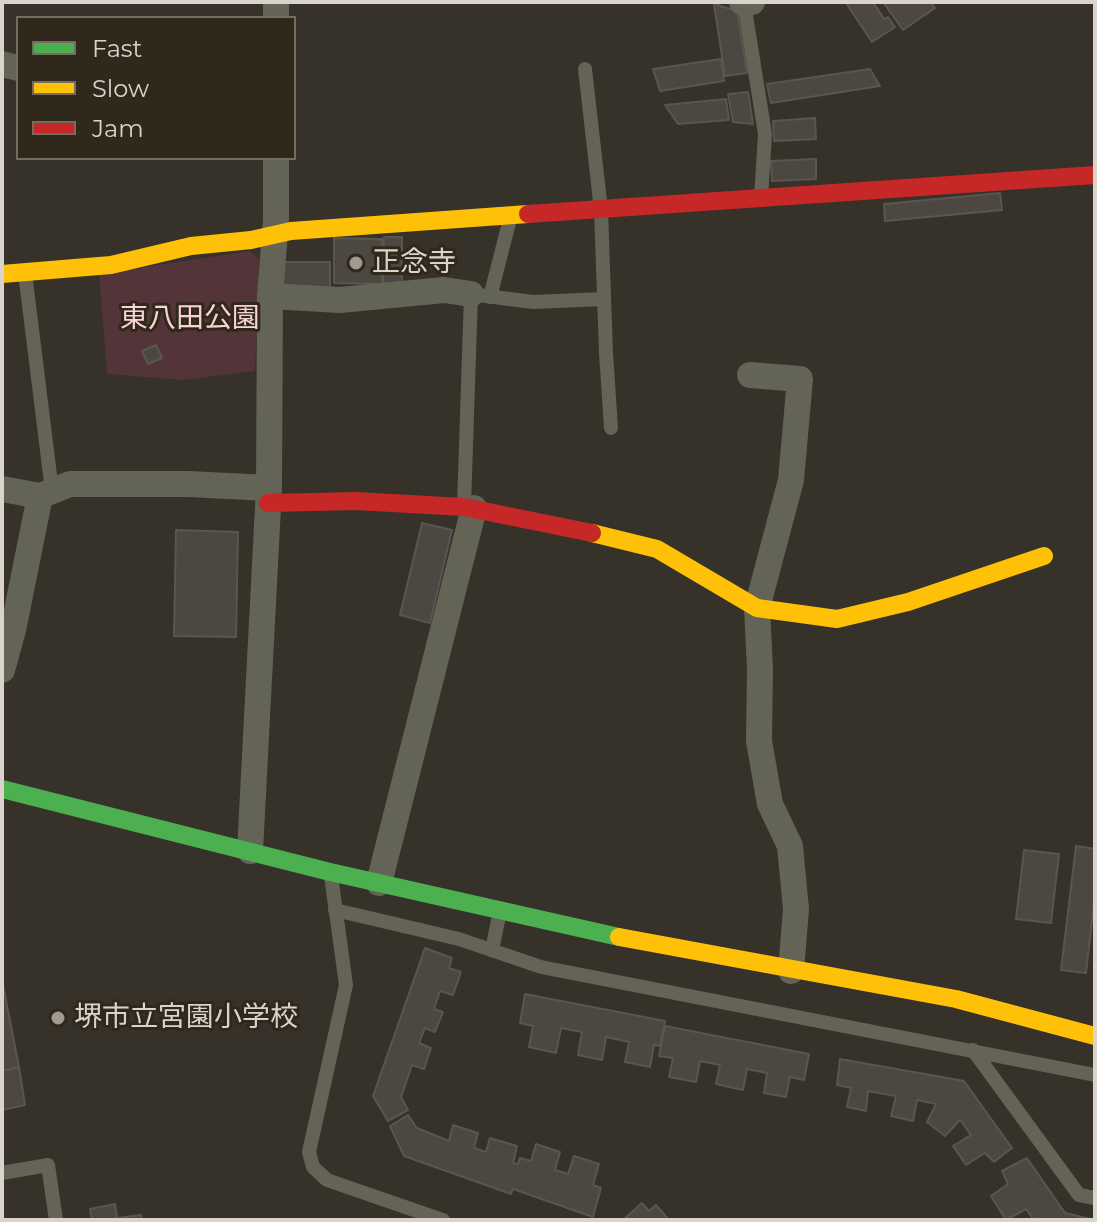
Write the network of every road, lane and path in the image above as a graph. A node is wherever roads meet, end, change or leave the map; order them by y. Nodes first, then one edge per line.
1 (743, 2) edge
2 (752, 2) edge
3 (585, 69) dead end
4 (276, 160) edge
5 (1095, 175) edge
6 (761, 198) junction
7 (601, 210) junction
8 (511, 214) junction
9 (273, 237) junction
10 (25, 273) junction
11 (2, 274) edge
12 (481, 295) junction
13 (270, 296) junction
14 (604, 299) junction
15 (750, 375) dead end
16 (611, 428) dead end
17 (2, 489) edge
18 (46, 493) junction
19 (269, 495) junction
20 (469, 508) junction
21 (1044, 556) dead end
22 (757, 608) junction
23 (2, 670) edge
24 (2, 789) edge
25 (250, 851) junction
26 (330, 872) junction
27 (379, 883) junction
28 (335, 910) junction
29 (500, 911) junction
30 (492, 950) junction
31 (791, 971) junction
32 (1095, 1036) edge
33 (973, 1050) junction
34 (1095, 1075) edge
35 (2, 1173) edge
36 (1095, 1198) edge
37 (56, 1220) edge
38 (443, 1220) edge

1 - 2 street
1 - 6 lane
3 - 7 lane
4 - 9 street
5 - 6 street
6 - 7 street
7 - 8 street
7 - 14 lane
8 - 9 street
8 - 12 lane
9 - 10 street
9 - 13 street
10 - 11 street
10 - 18 lane
12 - 13 street
12 - 14 lane
12 - 20 lane
13 - 19 street
14 - 16 lane
15 - 22 street
17 - 18 street
18 - 19 street
18 - 23 street
19 - 20 street
19 - 25 street
20 - 22 street
20 - 27 street
21 - 22 street
22 - 31 street
24 - 25 street
25 - 26 street
26 - 27 street
26 - 28 lane
27 - 29 street
28 - 30 lane
28 - 38 lane
29 - 30 lane
29 - 31 street
30 - 33 lane
31 - 32 street
33 - 34 lane
33 - 36 lane
35 - 37 lane

